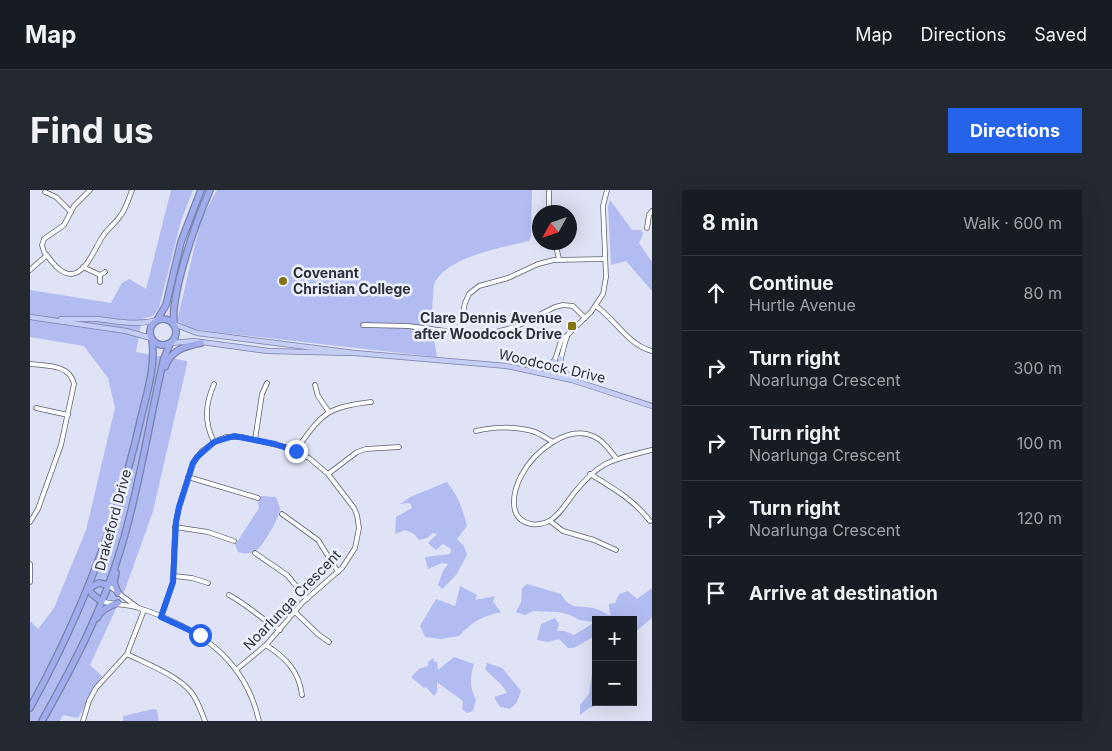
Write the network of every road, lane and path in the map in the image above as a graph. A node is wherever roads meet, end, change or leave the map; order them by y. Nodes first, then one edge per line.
1 (90, 190) edge
2 (132, 190) edge
3 (201, 190) edge
4 (210, 190) edge
5 (549, 190) edge
6 (607, 190) edge
7 (45, 192) dead end
8 (549, 205) edge
9 (652, 211) edge
10 (71, 212) junction
11 (647, 228) dead end
12 (557, 250) edge
13 (47, 255) junction
14 (559, 259) junction
15 (605, 259) junction
16 (83, 266) junction
17 (30, 270) edge
18 (105, 272) dead end
19 (100, 275) junction
20 (100, 282) dead end
21 (596, 306) junction
22 (30, 317) edge
23 (585, 318) junction
24 (48, 319) junction
25 (157, 320) junction
26 (174, 324) junction
27 (363, 325) dead end
28 (459, 332) junction
29 (567, 335) junction
30 (152, 339) junction
31 (201, 343) junction
32 (171, 344) junction
33 (652, 351) edge
34 (355, 353) junction
35 (560, 358) junction
36 (554, 361) junction
37 (30, 364) edge
38 (531, 370) junction
39 (553, 375) junction
40 (159, 378) junction
41 (572, 380) junction
42 (267, 383) dead end
43 (214, 384) dead end
44 (315, 386) dead end
45 (371, 402) dead end
46 (652, 406) edge
47 (36, 408) dead end
48 (329, 412) junction
49 (68, 415) junction
50 (476, 432) dead end
51 (255, 440) junction
52 (214, 442) junction
53 (553, 442) junction
54 (398, 447) dead end
55 (651, 450) edge
56 (296, 451) junction
57 (652, 456) edge
58 (616, 458) junction
59 (328, 474) junction
60 (590, 474) junction
61 (188, 477) junction
62 (258, 498) dead end
63 (282, 514) dead end
64 (550, 521) junction
65 (650, 521) dead end
66 (30, 522) edge
67 (176, 527) junction
68 (234, 541) dead end
69 (121, 549) junction
70 (616, 550) dead end
71 (256, 553) dead end
72 (30, 564) edge
73 (338, 572) junction
74 (174, 576) junction
75 (30, 582) edge
76 (208, 583) dead end
77 (108, 585) junction
78 (89, 588) junction
79 (118, 593) junction
80 (229, 595) dead end
81 (306, 599) junction
82 (102, 601) junction
83 (118, 604) junction
84 (138, 608) junction
85 (144, 610) junction
86 (295, 612) junction
87 (161, 617) junction
88 (280, 630) junction
89 (86, 637) junction
90 (329, 642) dead end
91 (266, 645) junction
92 (127, 654) junction
93 (236, 670) junction
94 (302, 695) dead end
95 (30, 708) edge
96 (42, 721) edge
97 (83, 721) edge
98 (205, 721) edge
99 (259, 721) edge

1 - 10 street
2 - 16 street
3 - 25 highway
4 - 26 highway
5 - 8 street
6 - 15 street
7 - 10 street
9 - 11 street
10 - 13 street
12 - 14 street
13 - 16 street
13 - 17 street
14 - 15 street
14 - 28 street
15 - 21 street
16 - 19 street
18 - 19 street
19 - 20 street
21 - 23 street
21 - 33 street
22 - 24 main road
23 - 28 street
23 - 29 street
24 - 25 main road
24 - 30 main road
25 - 26 highway
25 - 30 highway
26 - 32 highway
26 - 34 main road, Woodcock Drive
27 - 28 street
29 - 35 street
29 - 36 street
30 - 32 highway
30 - 78 highway, Drakeford Drive
31 - 32 main road, Woodcock Drive
31 - 34 main road, Woodcock Drive
31 - 40 highway
32 - 40 highway, Drakeford Drive
34 - 38 main road, Woodcock Drive
35 - 39 street
35 - 41 main road
36 - 38 main road
36 - 39 street
37 - 49 street
38 - 39 main road, Woodcock Drive
39 - 41 main road, Woodcock Drive
40 - 69 highway, Drakeford Drive
41 - 46 main road, Woodcock Drive
42 - 51 street
43 - 52 street
44 - 48 street
45 - 48 street
47 - 49 street
48 - 56 street
49 - 66 street
50 - 53 street
51 - 52 street, Noarlunga Crescent
51 - 56 street, Noarlunga Crescent
52 - 61 street
53 - 58 street
53 - 64 street
54 - 59 street
55 - 57 street
55 - 58 street
56 - 59 street, Noarlunga Crescent
58 - 60 street
59 - 73 street, Noarlunga Crescent
60 - 64 street
60 - 65 street
61 - 62 street
61 - 67 street
63 - 73 street
64 - 70 street
67 - 68 street
67 - 74 street
69 - 77 highway, Drakeford Drive
69 - 79 highway
71 - 81 street
72 - 75 street
73 - 81 street, Noarlunga Crescent
74 - 76 street
74 - 87 street
77 - 78 highway
77 - 79 street
77 - 82 highway, Drakeford Drive
78 - 82 highway
78 - 95 highway, Drakeford Drive
79 - 84 street
80 - 88 street
81 - 86 street, Noarlunga Crescent
82 - 83 street
82 - 89 highway, Drakeford Drive
83 - 84 street
83 - 89 highway
84 - 85 street
85 - 87 street
85 - 92 street
86 - 88 street, Noarlunga Crescent
86 - 90 street
87 - 93 street
88 - 91 street, Noarlunga Crescent
89 - 96 highway, Drakeford Drive
91 - 93 street, Noarlunga Crescent
91 - 94 street
92 - 97 street
92 - 98 street
93 - 99 street

